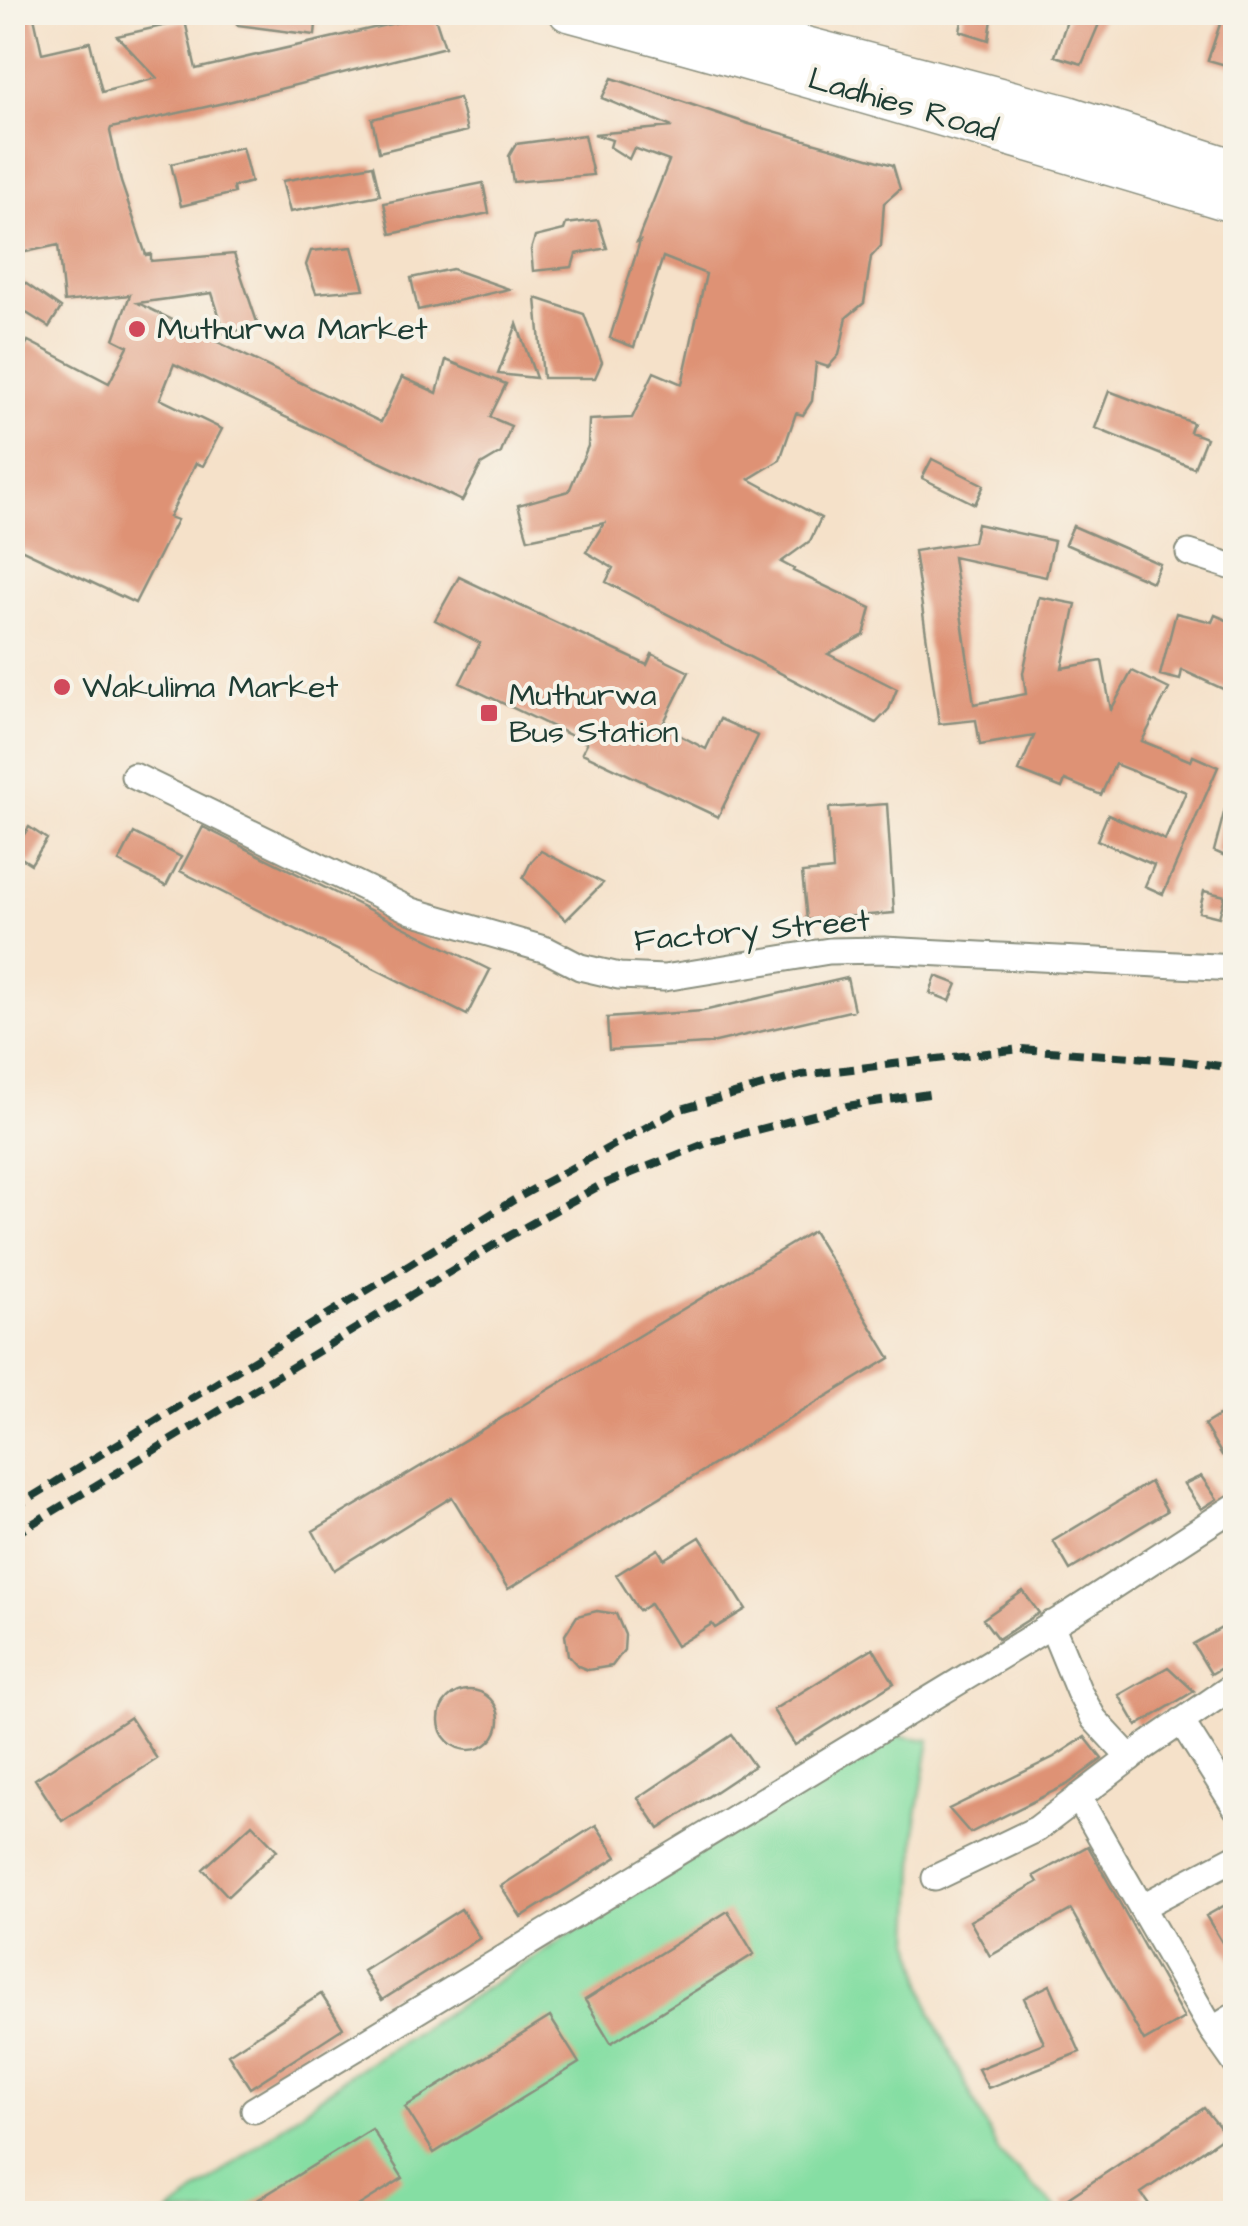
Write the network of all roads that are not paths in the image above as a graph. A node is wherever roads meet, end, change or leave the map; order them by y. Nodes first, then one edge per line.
1 (568, 12) edge
2 (676, 12) edge
3 (1236, 169) edge
4 (1236, 204) edge
5 (1190, 552) dead end
6 (1236, 568) edge
7 (134, 776) dead end
8 (1236, 968) edge
9 (1236, 1506) edge
10 (1051, 1624) junction
11 (1236, 1684) edge
12 (1181, 1721) junction
13 (1130, 1758) junction
14 (1078, 1797) junction
15 (1236, 1808) edge
16 (1236, 1856) edge
17 (935, 1878) dead end
18 (1141, 1906) junction
19 (1236, 2015) edge
20 (1212, 2030) junction
21 (1236, 2064) edge
22 (254, 2110) dead end

1 - 4 main road, Ladhies Road
2 - 3 main road
5 - 6 street
7 - 8 street, Factory Street
9 - 10 street
10 - 13 street
10 - 22 street
11 - 12 street
12 - 13 street
12 - 15 street
13 - 14 street
14 - 17 street
14 - 18 street
16 - 18 street
18 - 20 street
19 - 20 street
20 - 21 street

